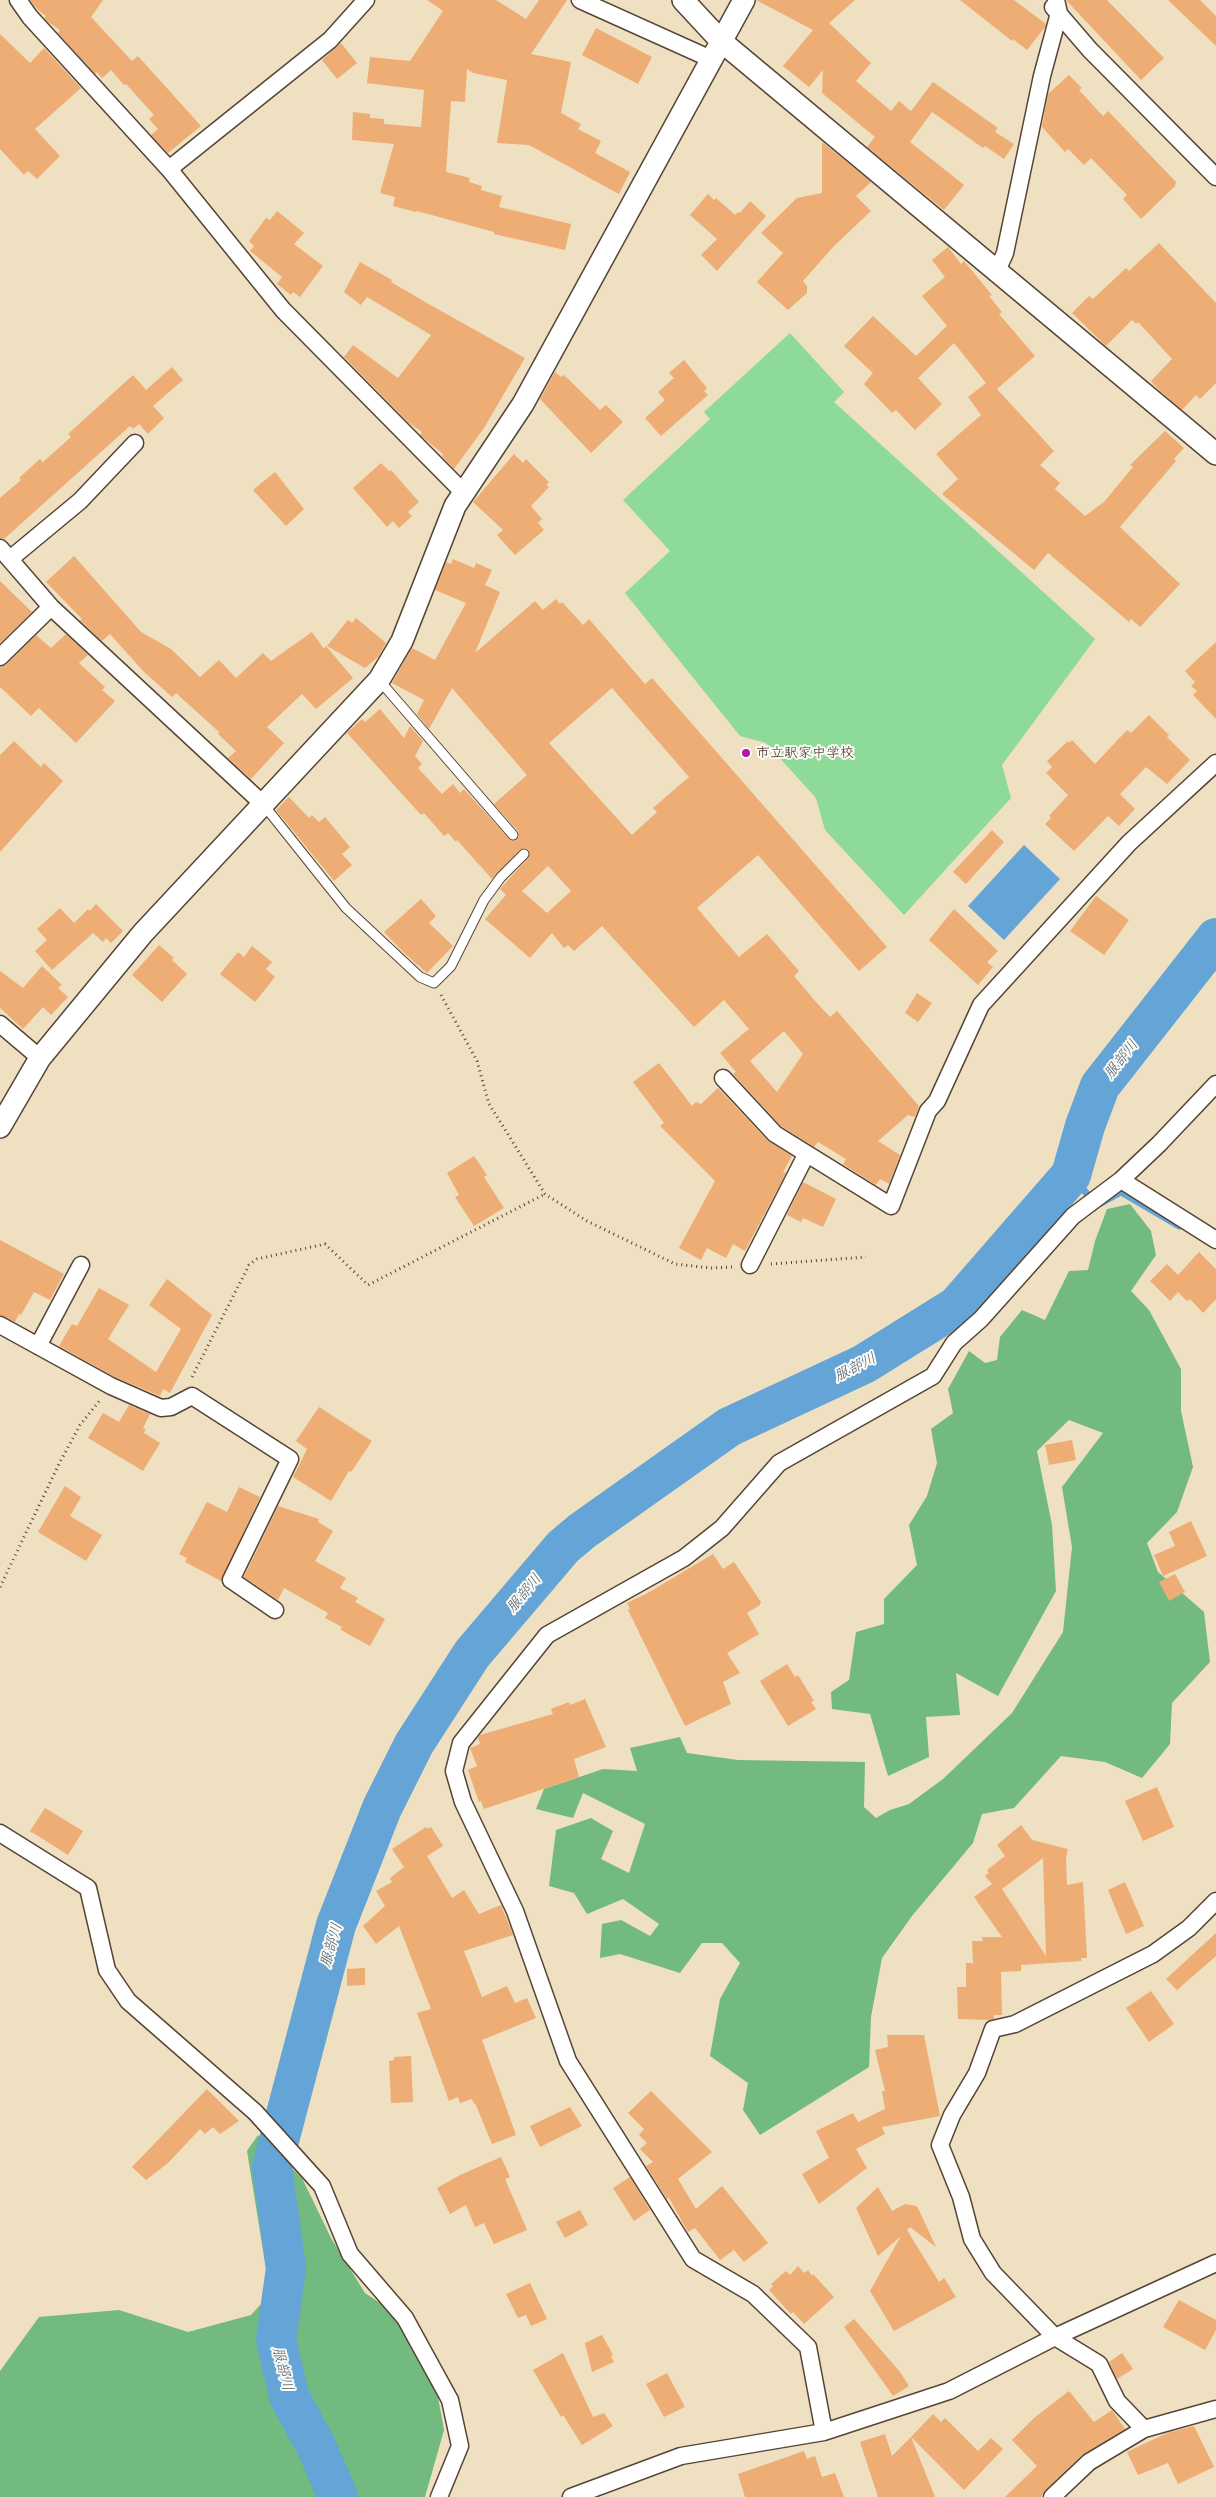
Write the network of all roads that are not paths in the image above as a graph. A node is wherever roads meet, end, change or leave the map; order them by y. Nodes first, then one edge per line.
1 (18, 0) edge
2 (366, 0) edge
3 (580, 0) edge
4 (683, 0) edge
5 (744, 0) edge
6 (1048, 0) edge
7 (1057, 7) edge
8 (721, 41) junction
9 (711, 59) junction
10 (169, 169) junction
11 (1216, 177) edge
12 (997, 271) junction
13 (135, 443) dead end
14 (1216, 454) edge
15 (464, 492) junction
16 (5, 553) edge
17 (50, 607) junction
18 (0, 657) edge
19 (379, 680) junction
20 (1216, 763) edge
21 (262, 804) junction
22 (513, 835) dead end
23 (524, 854) dead end
24 (0, 1024) edge
25 (40, 1058) junction
26 (723, 1078) dead end
27 (1216, 1084) edge
28 (0, 1127) edge
29 (806, 1155) junction
30 (1121, 1180) junction
31 (1216, 1240) edge
32 (750, 1265) road end
33 (81, 1266) dead end
34 (0, 1324) edge
35 (38, 1346) junction
36 (275, 1610) dead end
37 (0, 1833) edge
38 (1216, 1901) edge
39 (1216, 2263) edge
40 (1055, 2337) junction
41 (1216, 2409) edge
42 (1144, 2430) junction
43 (824, 2432) junction
44 (573, 2496) edge
45 (439, 2497) edge
46 (1052, 2497) edge

1 - 10 street
2 - 10 street
3 - 9 street
4 - 8 street
5 - 8 street
6 - 7 street
7 - 11 street
7 - 12 street
8 - 9 street
8 - 12 street
9 - 15 street
10 - 15 street
12 - 14 street
13 - 16 street
15 - 19 street
16 - 17 street
17 - 18 street
17 - 21 street
19 - 21 street
19 - 22 lane
20 - 29 street
21 - 23 lane
21 - 25 street
24 - 25 street
25 - 28 street
26 - 29 street
27 - 30 street
29 - 32 street
30 - 31 street
30 - 43 street
33 - 35 street
34 - 35 street
35 - 36 street
37 - 45 street
38 - 40 street
39 - 40 street
40 - 42 street
40 - 43 street
41 - 42 street
42 - 46 street
43 - 44 street

